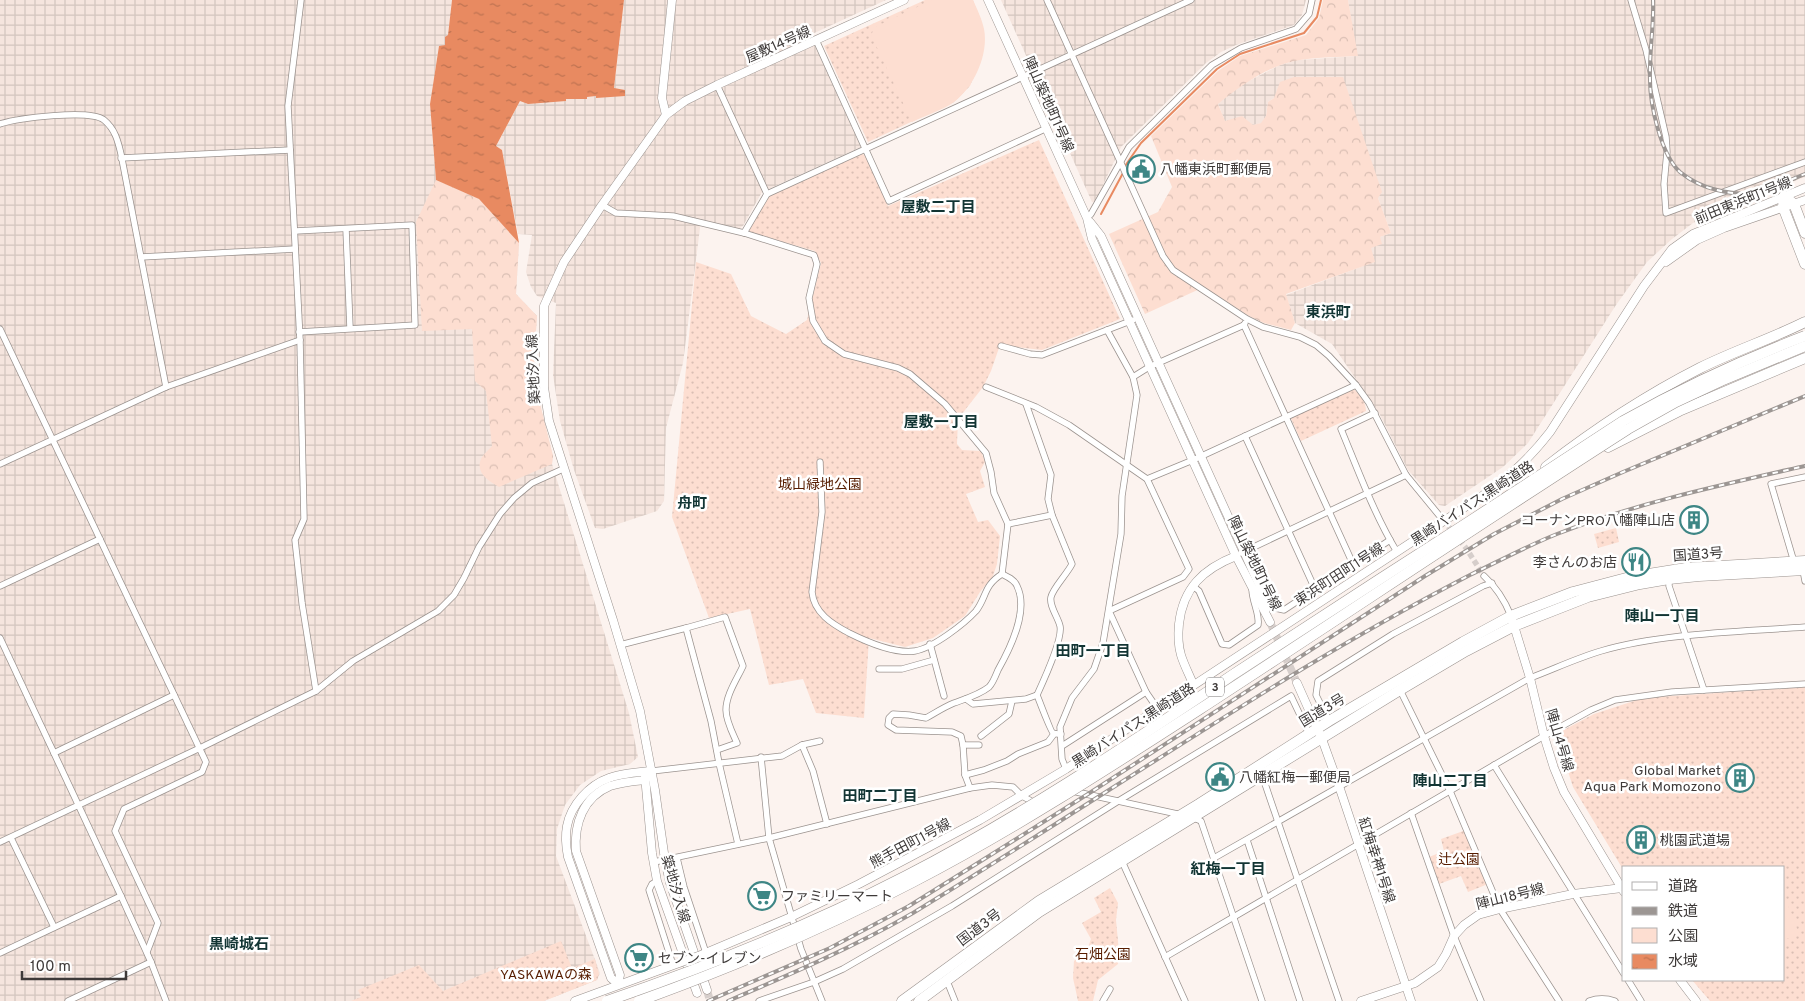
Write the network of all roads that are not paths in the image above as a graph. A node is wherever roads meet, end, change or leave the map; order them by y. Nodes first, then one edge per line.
1 (300, 0) edge
2 (672, 0) edge
3 (904, 0) edge
4 (988, 0) edge
5 (1046, 0) edge
6 (1191, 0) edge
7 (1312, 0) edge
8 (1632, 0) edge
9 (1180, 2) edge
10 (816, 40) junction
11 (1071, 54) junction
12 (1023, 76) junction
13 (717, 85) junction
14 (666, 115) junction
15 (0, 124) edge
16 (1047, 128) junction
17 (867, 149) junction
18 (290, 150) junction
19 (120, 158) junction
20 (1805, 162) edge
21 (1120, 164) junction
22 (1805, 188) edge
23 (767, 194) junction
24 (1784, 196) junction
25 (1805, 200) edge
26 (1794, 204) junction
27 (602, 205) junction
28 (1783, 207) junction
29 (1087, 218) junction
30 (346, 228) junction
31 (294, 231) junction
32 (744, 233) junction
33 (1805, 233) edge
34 (295, 249) junction
35 (141, 257) junction
36 (1805, 264) edge
37 (1658, 268) junction
38 (1137, 318) junction
39 (1129, 322) junction
40 (1246, 322) junction
41 (1805, 322) edge
42 (350, 328) junction
43 (0, 329) edge
44 (1107, 330) junction
45 (299, 332) junction
46 (1805, 336) edge
47 (300, 340) junction
48 (1001, 346) dead end
49 (1805, 346) edge
50 (1805, 358) edge
51 (1158, 364) junction
52 (1150, 367) junction
53 (1133, 377) junction
54 (1356, 385) junction
55 (166, 387) junction
56 (986, 387) dead end
57 (1026, 404) junction
58 (1375, 413) junction
59 (1286, 417) junction
60 (1245, 436) junction
61 (52, 439) junction
62 (1201, 456) junction
63 (1193, 460) junction
64 (820, 462) dead end
65 (0, 464) edge
66 (1126, 464) junction
67 (564, 470) junction
68 (1406, 475) junction
69 (1805, 477) edge
70 (1147, 479) junction
71 (1546, 482) junction
72 (1368, 494) junction
73 (1506, 498) junction
74 (1330, 512) junction
75 (1052, 515) junction
76 (1443, 520) junction
77 (1008, 524) junction
78 (1288, 531) junction
79 (100, 539) junction
80 (1390, 540) junction
81 (1244, 552) junction
82 (1397, 552) junction
83 (1236, 556) junction
84 (1354, 564) junction
85 (1802, 566) edge
86 (1002, 574) junction
87 (1484, 576) tunnel mouth
88 (1669, 579) junction
89 (1805, 582) edge
90 (1492, 583) junction
91 (0, 586) edge
92 (1193, 586) junction
93 (1252, 589) junction
94 (1261, 589) junction
95 (1315, 589) junction
96 (1109, 610) junction
97 (1512, 621) junction
98 (1805, 626) edge
99 (686, 628) junction
100 (1686, 636) junction
101 (0, 638) edge
102 (930, 644) junction
103 (620, 645) junction
104 (934, 660) junction
105 (879, 669) dead end
106 (1530, 678) junction
107 (1193, 684) junction
108 (1297, 684) tunnel mouth
109 (1805, 684) edge
110 (1400, 690) junction
111 (1704, 690) junction
112 (316, 691) junction
113 (1146, 692) junction
114 (174, 695) junction
115 (1037, 695) junction
116 (944, 696) dead end
117 (966, 699) junction
118 (1012, 701) junction
119 (1157, 708) junction
120 (1329, 721) junction
121 (1313, 731) junction
122 (1058, 734) junction
123 (981, 736) dead end
124 (1544, 736) junction
125 (1425, 737) junction
126 (1322, 739) junction
127 (820, 741) dead end
128 (802, 745) junction
129 (979, 745) dead end
130 (963, 746) junction
131 (1062, 746) junction
132 (200, 748) junction
133 (717, 750) junction
134 (54, 753) junction
135 (761, 757) junction
136 (719, 763) junction
137 (1494, 765) junction
138 (1066, 769) junction
139 (647, 774) junction
140 (965, 775) junction
141 (1262, 775) junction
142 (1339, 786) junction
143 (970, 788) junction
144 (1450, 790) junction
145 (1022, 796) junction
146 (1120, 800) junction
147 (78, 805) junction
148 (1411, 813) junction
149 (1181, 814) junction
150 (1193, 818) junction
151 (1279, 821) junction
152 (826, 824) junction
153 (11, 838) junction
154 (770, 838) junction
155 (1247, 840) junction
156 (0, 842) edge
157 (738, 844) junction
158 (1358, 844) junction
159 (1120, 857) junction
160 (676, 858) junction
161 (1214, 858) junction
162 (665, 860) junction
163 (654, 862) junction
164 (1299, 878) junction
165 (658, 881) junction
166 (1622, 888) edge
167 (1622, 890) edge
168 (1573, 894) junction
169 (121, 896) junction
170 (1265, 897) junction
171 (1500, 909) junction
172 (1234, 916) junction
173 (792, 917) junction
174 (54, 927) junction
175 (1454, 936) junction
176 (147, 952) junction
177 (0, 953) edge
178 (703, 954) junction
179 (1165, 957) junction
180 (151, 962) junction
181 (676, 964) junction
182 (1622, 971) edge
183 (945, 981) junction
184 (1629, 981) edge
185 (1681, 981) edge
186 (814, 982) junction
187 (618, 984) junction
188 (1406, 986) junction
189 (1110, 989) dead end
190 (706, 990) tunnel mouth
191 (697, 993) tunnel mouth
192 (68, 1001) edge
193 (166, 1001) edge
194 (575, 1001) edge
195 (589, 1001) edge
196 (606, 1001) edge
197 (639, 1001) edge
198 (759, 1001) edge
199 (822, 1001) edge
200 (902, 1001) edge
201 (919, 1001) edge
202 (955, 1001) edge
203 (1102, 1001) edge
204 (1185, 1001) edge
205 (1262, 1001) edge
206 (1300, 1001) edge
207 (1340, 1001) edge
208 (1361, 1001) edge
209 (1411, 1001) edge
210 (1481, 1001) edge
211 (1559, 1001) edge
212 (1589, 1001) edge
213 (1615, 1001) edge
214 (1641, 1001) edge
215 (1696, 1001) edge

1 - 18 street
2 - 14 street
3 - 10 street, 屋敷14号線
4 - 12 street, 陣山築地町1号線
5 - 11 street
6 - 9 street
7 - 21 street
8 - 20 street
9 - 11 street
10 - 13 street, 屋敷14号線
10 - 17 street
11 - 12 street
11 - 21 street
12 - 16 street, 陣山築地町1号線
12 - 17 street
13 - 14 street, 屋敷14号線
13 - 23 street
14 - 27 street, 築地汐入線
15 - 19 street
16 - 17 street
16 - 29 street, 陣山築地町1号線
17 - 23 street
18 - 19 street
18 - 31 street
19 - 35 street
21 - 29 street
21 - 40 street
22 - 24 street, 前田東浜町1号線
23 - 32 street
24 - 26 highway
24 - 28 highway
24 - 37 street, 前田東浜町1号線
25 - 26 street, 前田東浜町1号線
26 - 28 street, 前田東浜町1号線
26 - 33 highway
27 - 32 street
27 - 67 street, 築地汐入線
28 - 36 highway
28 - 37 street, 前田東浜町1号線
29 - 38 street, 陣山築地町1号線
29 - 39 street, 陣山築地町1号線
30 - 31 street
30 - 42 street
30 - 42 street
31 - 34 street
32 - 77 street
34 - 35 street
34 - 45 street
35 - 55 street
37 - 76 street, 東浜町田町1号線
38 - 39 street
38 - 51 street, 陣山築地町1号線
39 - 44 street
39 - 52 street, 陣山築地町1号線
40 - 51 street
40 - 54 street
40 - 59 street
41 - 73 highway, bridge
42 - 45 street
43 - 61 street
44 - 48 street
44 - 53 street
45 - 47 street
46 - 73 highway, 黒崎バイパス;黒崎道路 / 3, bridge
47 - 55 street
47 - 112 street
49 - 71 highway, 黒崎バイパス;黒崎道路 / 3, bridge
50 - 71 highway, bridge
51 - 52 street
51 - 62 street, 陣山築地町1号線
52 - 53 street
52 - 63 street, 陣山築地町1号線
53 - 66 street
54 - 58 street
54 - 59 street
55 - 61 street
56 - 57 street
57 - 66 street
57 - 75 street
58 - 68 street
58 - 72 street
59 - 60 street
59 - 74 street
60 - 62 street
60 - 78 street
61 - 65 street
61 - 79 street
62 - 63 street
62 - 81 street, 陣山築地町1号線
63 - 70 street
63 - 83 street, 陣山築地町1号線
64 - 102 street
66 - 70 street
66 - 96 street
67 - 103 street, 築地汐入線
67 - 112 street
68 - 72 street
68 - 76 street
69 - 85 street
70 - 96 street
71 - 197 highway, 黒崎バイパス;黒崎道路 / 3, bridge
72 - 74 street
72 - 80 street
73 - 196 highway, 黒崎バイパス;黒崎道路 / 3, bridge
74 - 78 street
74 - 84 street
75 - 77 street
75 - 115 street
76 - 82 street, 東浜町田町1号線
77 - 86 street
78 - 81 street
78 - 95 street
79 - 91 street
79 - 114 street
80 - 82 street
80 - 84 street
81 - 83 street
81 - 94 street, 陣山築地町1号線
82 - 107 street, 東浜町田町1号線
83 - 92 street
83 - 93 street, 陣山築地町1号線
84 - 95 street
85 - 88 highway, 国道3号
85 - 89 street
85 - 97 highway, 国道3号
86 - 102 street
86 - 117 street
87 - 90 street
88 - 97 highway, 国道3号
88 - 100 street
90 - 97 street
90 - 120 street
92 - 93 street
92 - 107 street
93 - 94 street, 陣山築地町1号線
94 - 95 street
96 - 113 street
96 - 122 street
97 - 106 street, 陣山4号線
97 - 110 highway, 国道3号
97 - 120 highway, 国道3号
98 - 100 street
99 - 103 street
99 - 133 street
99 - 133 street
100 - 106 street
100 - 111 street
101 - 134 street
102 - 104 street
103 - 139 street, 築地汐入線
104 - 105 street
104 - 116 street
106 - 124 street, 陣山4号線
106 - 125 street
107 - 119 street, 熊手田町1号線
108 - 121 street
109 - 111 street
110 - 125 street
110 - 126 highway, 国道3号
111 - 124 street
112 - 132 street
113 - 119 street
113 - 131 street
114 - 132 street
114 - 134 street
115 - 118 street
115 - 122 street
117 - 118 street
117 - 130 street
118 - 123 street
119 - 138 street, 熊手田町1号線
120 - 121 highway, 国道3号
121 - 126 street, 紅梅幸神1号線
121 - 146 street
121 - 149 highway, 国道3号
122 - 131 street
122 - 140 street
124 - 137 street
124 - 166 street, 陣山4号線
125 - 142 street
125 - 144 street
126 - 141 highway, 国道3号
126 - 142 street, 紅梅幸神1号線
127 - 128 street
128 - 135 street
128 - 152 street
129 - 130 street
130 - 140 street
131 - 138 street
132 - 147 street
132 - 176 street
133 - 136 street
134 - 147 street
135 - 136 street
135 - 154 street
136 - 139 street
136 - 157 street
137 - 144 street
137 - 168 street
138 - 145 street, 熊手田町1号線
139 - 162 street, 築地汐入線
139 - 163 street, 築地汐入線
139 - 187 street
140 - 143 street
141 - 150 highway, 国道3号
141 - 151 street
142 - 151 street
142 - 158 street, 紅梅幸神1号線
143 - 145 street
143 - 152 street
144 - 148 street
144 - 171 street
145 - 146 street
145 - 173 street, 熊手田町1号線
146 - 149 street
146 - 186 street
147 - 153 street
147 - 169 street
148 - 158 street
148 - 175 street
149 - 150 street
149 - 159 highway, 国道3号
150 - 159 highway, 国道3号
150 - 161 street
151 - 155 street
151 - 164 street
152 - 154 street
153 - 156 street
153 - 174 street
154 - 157 street
154 - 173 street
155 - 161 street
155 - 170 street
157 - 160 street
158 - 164 street
158 - 188 street, 紅梅幸神1号線
159 - 179 street
159 - 183 highway, 国道3号
159 - 200 highway, 国道3号
160 - 162 street
160 - 178 street
161 - 172 street
162 - 163 street
162 - 190 street, 築地汐入線
163 - 165 street, 築地汐入線
164 - 170 street
164 - 207 street
165 - 181 street
165 - 191 street, 築地汐入線
167 - 168 street, 陣山18号線
168 - 171 street, 陣山18号線
168 - 182 street
169 - 174 street
169 - 176 street
170 - 172 street
170 - 206 street
171 - 175 street, 陣山18号線
171 - 211 street
172 - 179 street
172 - 205 street
173 - 178 street, 熊手田町1号線
173 - 186 street
174 - 177 street
175 - 188 street, 陣山18号線
175 - 210 street
176 - 180 street
178 - 181 street, 熊手田町1号線, bridge
179 - 204 street
180 - 192 street
180 - 193 street
181 - 187 street, 熊手田町1号線
183 - 201 highway, 国道3号
183 - 202 street
184 - 214 street
185 - 215 street
186 - 198 street
186 - 199 street
187 - 194 street, 熊手田町1号線
187 - 195 street, 熊手田町1号線
188 - 208 street, 陣山18号線
188 - 209 street, 紅梅幸神1号線
189 - 203 street
212 - 213 street

